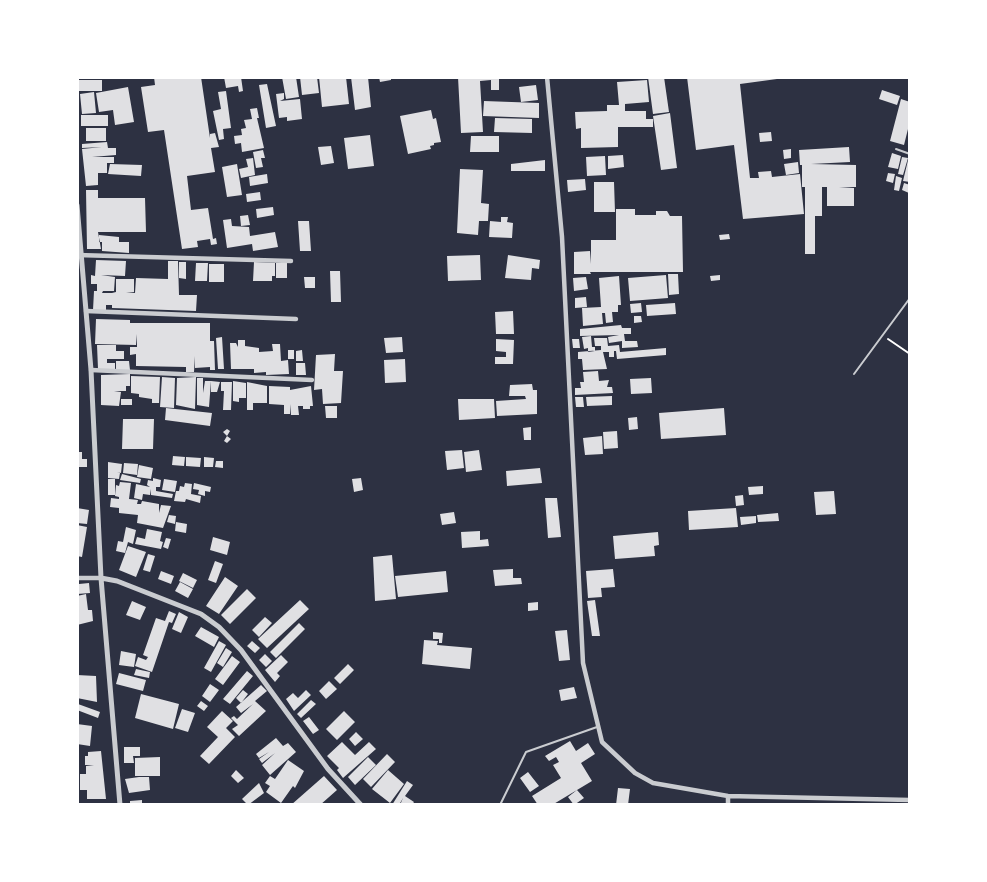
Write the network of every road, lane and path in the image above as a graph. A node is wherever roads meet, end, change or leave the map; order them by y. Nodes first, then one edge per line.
1 (547, 77) edge
2 (896, 149) dead end
3 (910, 154) edge
4 (77, 205) edge
5 (79, 254) edge
6 (291, 261) dead end
7 (909, 300) edge
8 (86, 311) junction
9 (296, 319) dead end
10 (883, 335) junction
11 (910, 354) edge
12 (91, 370) junction
13 (854, 374) dead end
14 (312, 380) dead end
15 (77, 578) edge
16 (101, 578) junction
17 (598, 727) junction
18 (729, 796) junction
19 (910, 800) edge
20 (120, 805) edge
21 (361, 805) edge
22 (500, 805) edge
23 (728, 805) edge

1 - 17 street
2 - 3 lane
4 - 5 street
5 - 6 street
5 - 8 street
7 - 10 lane
8 - 9 street
8 - 12 street
10 - 11 path
10 - 13 lane
12 - 14 street
12 - 16 street
15 - 16 street
16 - 20 street
16 - 21 street
17 - 18 street
17 - 22 lane
18 - 19 street
18 - 23 street

